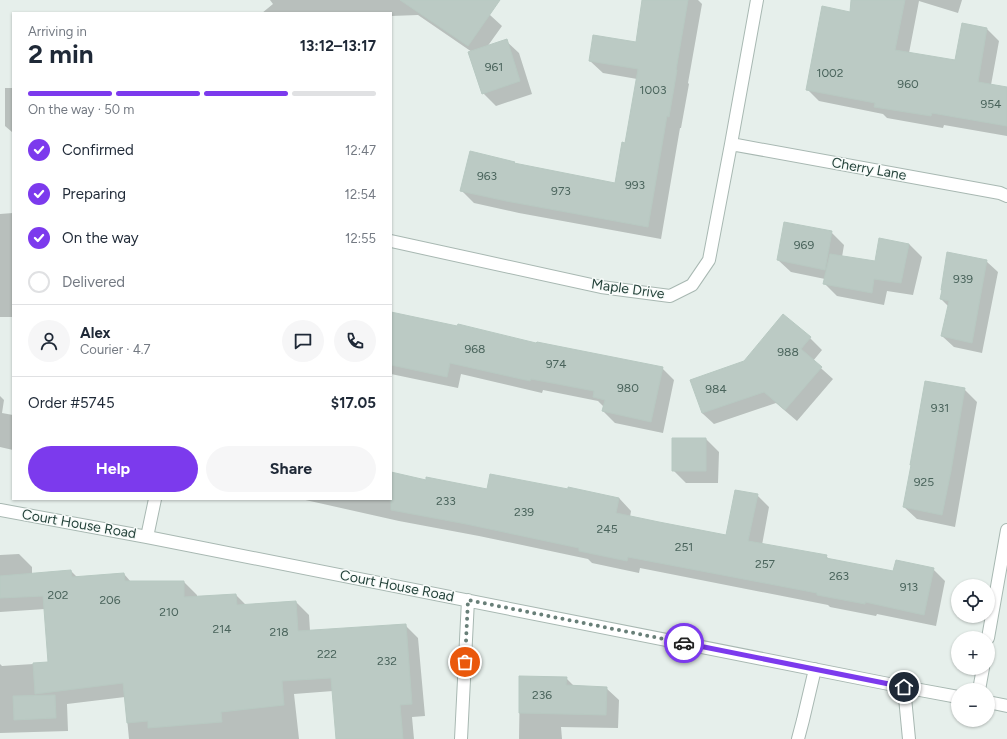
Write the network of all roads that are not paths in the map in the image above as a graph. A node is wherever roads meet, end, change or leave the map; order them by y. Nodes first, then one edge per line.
1 (757, 0) edge
2 (731, 144) junction
3 (1007, 196) edge
4 (392, 241) edge
5 (155, 500) edge
6 (0, 510) edge
7 (1007, 530) edge
8 (147, 537) junction
9 (468, 600) junction
10 (989, 631) edge
11 (815, 669) junction
12 (904, 687) junction
13 (951, 696) edge
14 (995, 703) edge
15 (1007, 706) edge
16 (461, 739) edge
17 (798, 739) edge
18 (909, 739) edge

1 - 2 street, Maple Drive
2 - 3 street, Cherry Lane
2 - 4 street, Maple Drive
5 - 8 street
6 - 8 street, Court House Road
7 - 10 street
8 - 9 street, Court House Road
9 - 11 street, Court House Road
9 - 16 street
11 - 12 street, Court House Road
11 - 17 street
12 - 13 street, Court House Road
12 - 18 street
14 - 15 street

